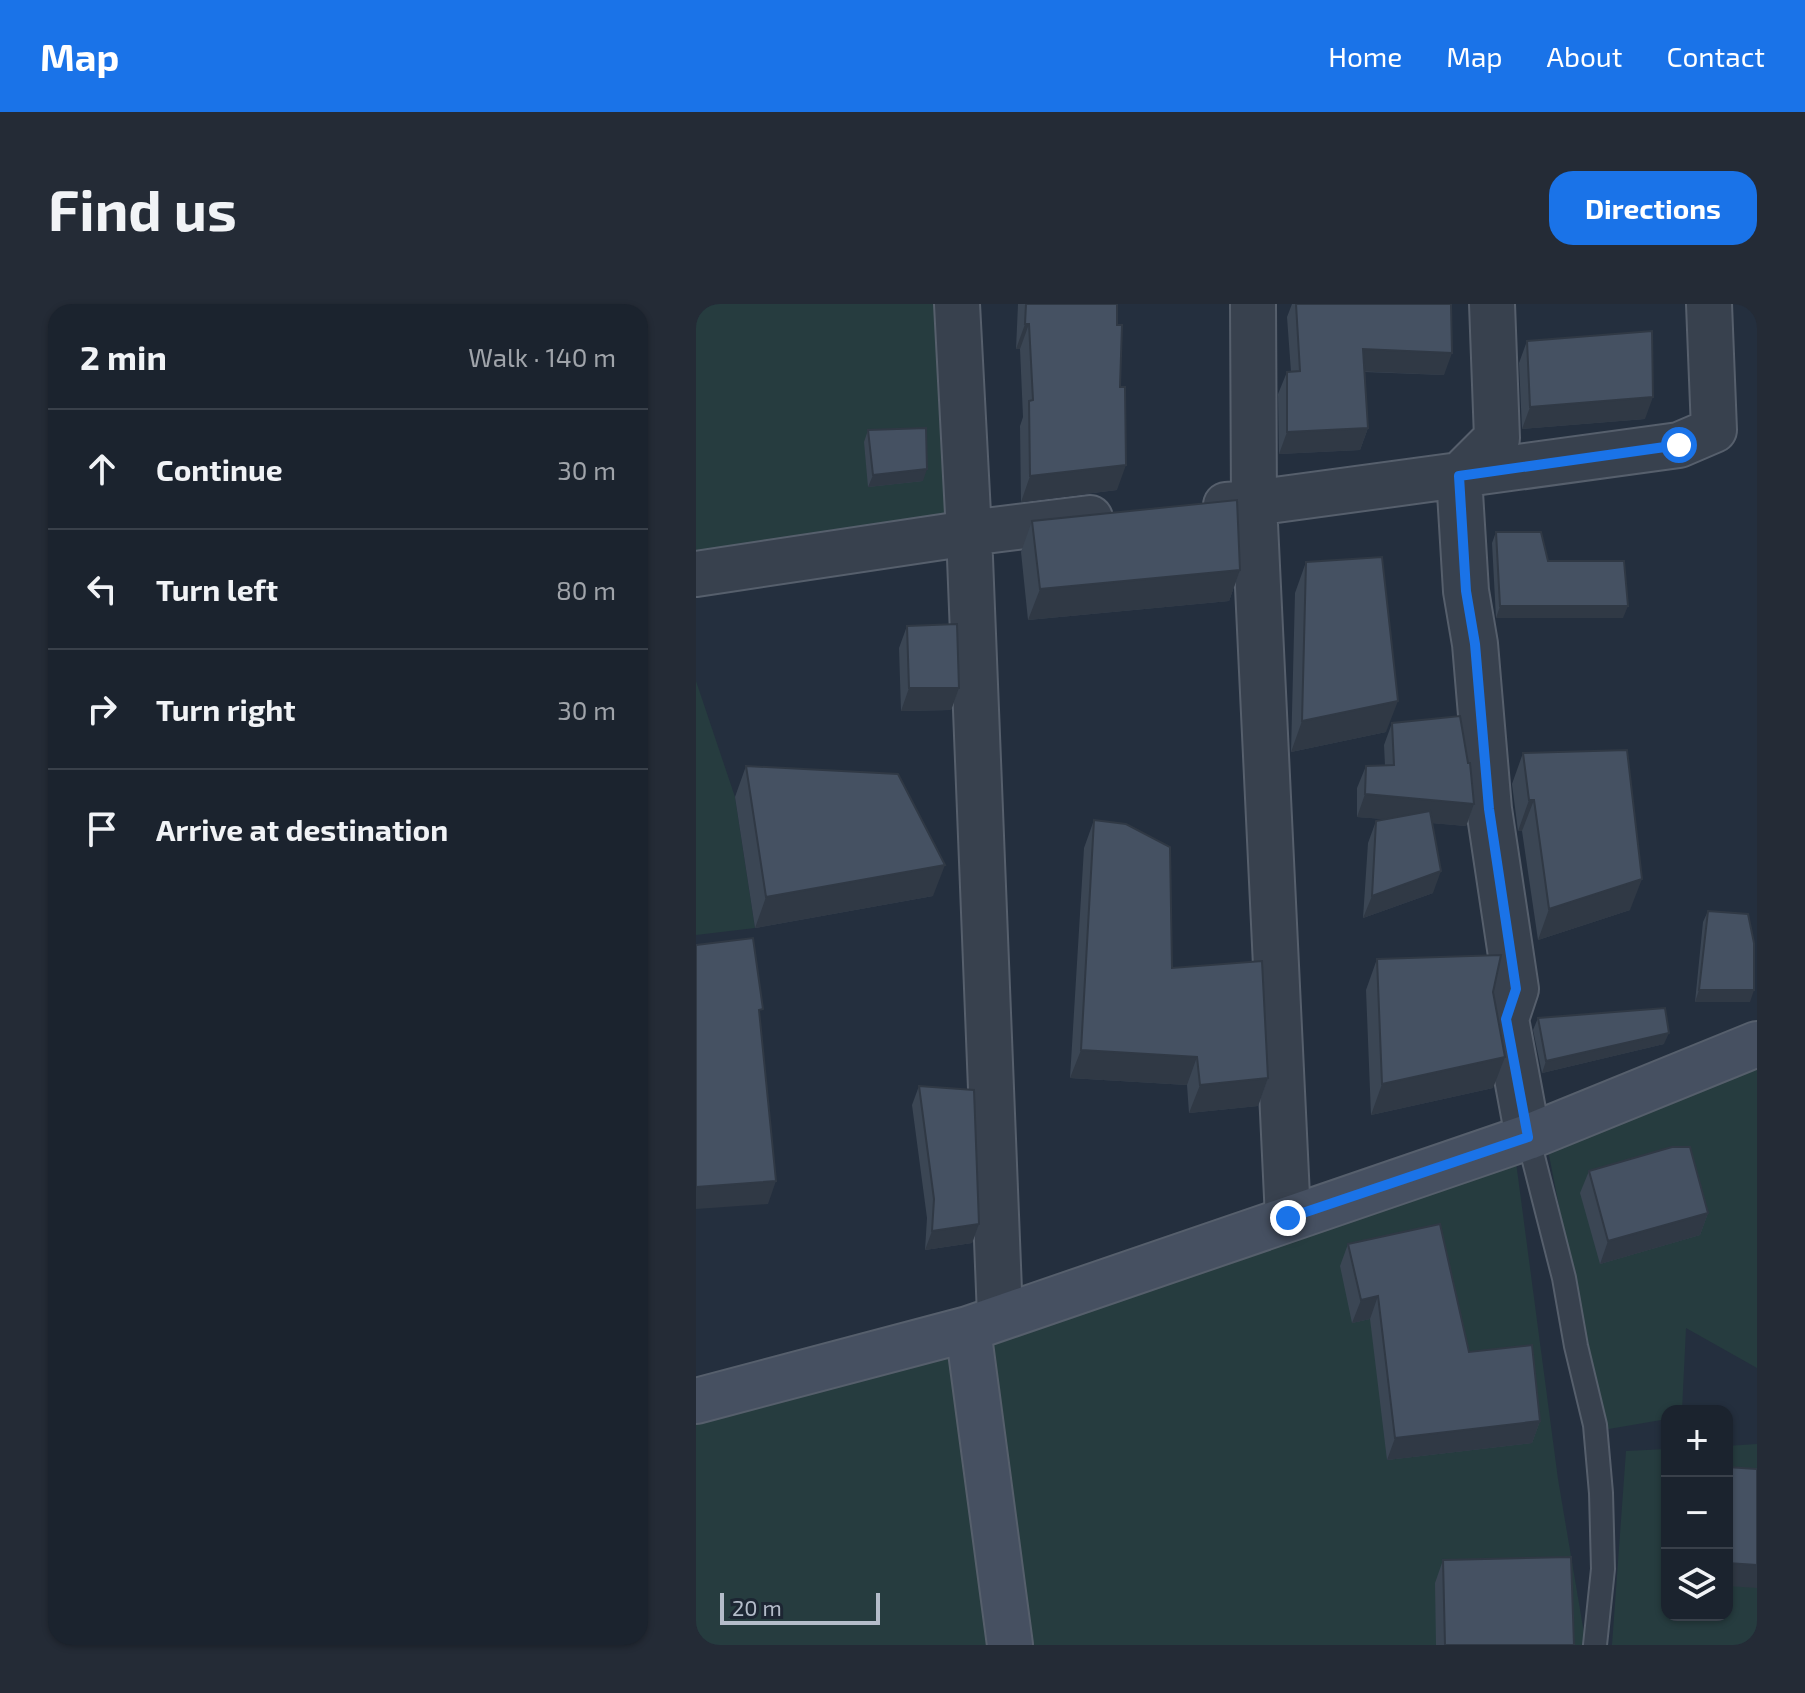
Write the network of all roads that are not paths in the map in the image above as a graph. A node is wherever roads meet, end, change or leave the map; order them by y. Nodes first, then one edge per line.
1 (957, 304) edge
2 (1253, 304) edge
3 (1492, 304) edge
4 (1709, 304) edge
5 (1459, 476) junction
6 (1254, 503) junction
7 (1192, 508) edge
8 (1131, 514) edge
9 (969, 533) junction
10 (696, 574) edge
11 (1757, 1044) edge
12 (1528, 1137) junction
13 (1288, 1218) junction
14 (984, 1323) junction
15 (696, 1401) edge
16 (1010, 1645) edge
17 (1595, 1645) edge

1 - 9 street
2 - 6 street
3 - 5 street
4 - 5 street
5 - 6 street
5 - 12 street
6 - 7 street
6 - 13 street
8 - 9 street
9 - 10 street
9 - 14 street
11 - 12 street
12 - 13 street
12 - 17 lane
13 - 14 street
14 - 15 street
14 - 16 street

